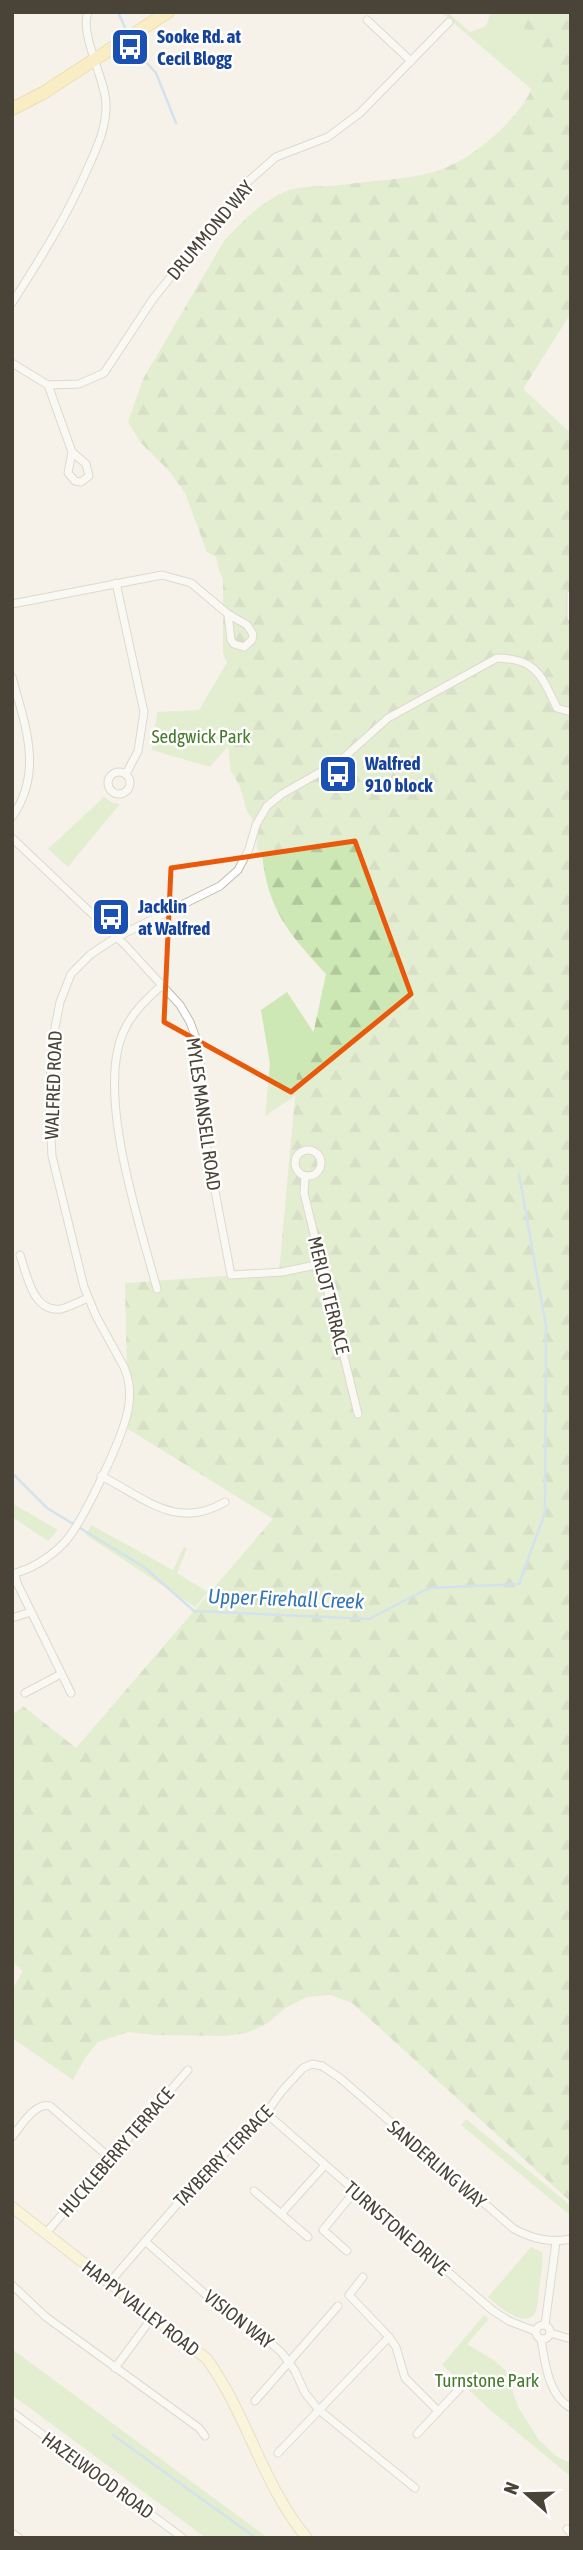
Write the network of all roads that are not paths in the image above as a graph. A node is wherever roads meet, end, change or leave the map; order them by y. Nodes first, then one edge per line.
1 (88, 12) edge
2 (168, 12) edge
3 (367, 20) dead end
4 (449, 22) dead end
5 (94, 60) junction
6 (411, 61) junction
7 (12, 109) edge
8 (12, 303) edge
9 (12, 363) edge
10 (48, 385) junction
11 (72, 452) dead end
12 (116, 583) junction
13 (571, 594) edge
14 (12, 604) edge
15 (228, 614) junction
16 (571, 617) edge
17 (12, 677) edge
18 (571, 712) edge
19 (126, 774) dead end
20 (12, 817) edge
21 (12, 838) edge
22 (117, 937) junction
23 (163, 985) junction
24 (305, 1177) dead end
25 (20, 1255) dead end
26 (321, 1264) junction
27 (156, 1289) dead end
28 (88, 1298) junction
29 (358, 1414) dead end
30 (101, 1476) junction
31 (225, 1502) dead end
32 (13, 1574) edge
33 (31, 1612) junction
34 (12, 1618) edge
35 (61, 1674) junction
36 (24, 1693) dead end
37 (71, 1693) dead end
38 (312, 2064) joint
39 (188, 2070) dead end
40 (267, 2114) junction
41 (12, 2137) edge
42 (110, 2158) junction
43 (325, 2165) junction
44 (254, 2191) dead end
45 (355, 2191) junction
46 (12, 2207) edge
47 (281, 2214) junction
48 (45, 2234) junction
49 (308, 2237) dead end
50 (571, 2239) edge
51 (145, 2241) junction
52 (556, 2242) junction
53 (347, 2251) dead end
54 (363, 2277) dead end
55 (109, 2283) junction
56 (12, 2285) edge
57 (338, 2306) dead end
58 (154, 2315) junction
59 (545, 2325) junction
60 (535, 2330) junction
61 (550, 2333) junction
62 (390, 2337) junction
63 (541, 2339) junction
64 (571, 2339) edge
65 (290, 2361) junction
66 (115, 2368) junction
67 (460, 2388) dead end
68 (255, 2401) dead end
69 (571, 2408) edge
70 (319, 2410) junction
71 (439, 2411) junction
72 (12, 2412) edge
73 (417, 2434) dead end
74 (205, 2436) dead end
75 (278, 2453) dead end
76 (415, 2488) dead end
77 (12, 2533) edge
78 (19, 2538) edge
79 (183, 2538) edge
80 (307, 2538) edge

1 - 5 street
2 - 5 main road
3 - 6 street
4 - 6 street, DRUMMOND WAY
5 - 7 main road
5 - 8 street
6 - 10 street, DRUMMOND WAY
9 - 10 street
10 - 11 street
12 - 14 street
12 - 15 street
12 - 19 street
13 - 16 street
15 - 15 street
17 - 20 street
18 - 22 street, WALFRED ROAD
21 - 22 street, MYLES MANSELL ROAD
22 - 23 street, MYLES MANSELL ROAD
22 - 28 street, WALFRED ROAD
23 - 26 street, MYLES MANSELL ROAD
23 - 27 street
24 - 26 street, MERLOT TERRACE
25 - 28 street
26 - 29 street, MERLOT TERRACE
28 - 30 street, WALFRED ROAD
30 - 31 street
30 - 32 street, WALFRED ROAD
32 - 33 street
33 - 34 street
33 - 35 street
35 - 36 street
35 - 37 street
38 - 40 street, TAYBERRY TERRACE
38 - 52 street, SANDERLING WAY
39 - 42 street, HUCKLEBERRY TERRACE
40 - 43 street, TURNSTONE DRIVE
40 - 51 street, TAYBERRY TERRACE
41 - 42 street
42 - 48 street, HUCKLEBERRY TERRACE
43 - 45 street, TURNSTONE DRIVE
43 - 47 street
44 - 47 street
45 - 53 street
45 - 60 street, TURNSTONE DRIVE
46 - 48 main road, HAPPY VALLEY ROAD
47 - 49 street
48 - 55 main road, HAPPY VALLEY ROAD
50 - 52 street, SANDERLING WAY
51 - 55 street, TAYBERRY TERRACE
51 - 65 street, VISION WAY
52 - 59 street
54 - 62 street
55 - 58 main road, HAPPY VALLEY ROAD
56 - 66 street
57 - 65 street
58 - 66 street
58 - 80 main road, HAPPY VALLEY ROAD
59 - 60 street
59 - 61 street
60 - 63 street
61 - 63 street
61 - 64 street
62 - 70 street
62 - 71 street
63 - 69 street
65 - 68 street
65 - 70 street, VISION WAY
66 - 74 street
67 - 71 street
70 - 75 street
70 - 76 street, VISION WAY
71 - 73 street
72 - 79 street, HAZELWOOD ROAD
77 - 78 street

